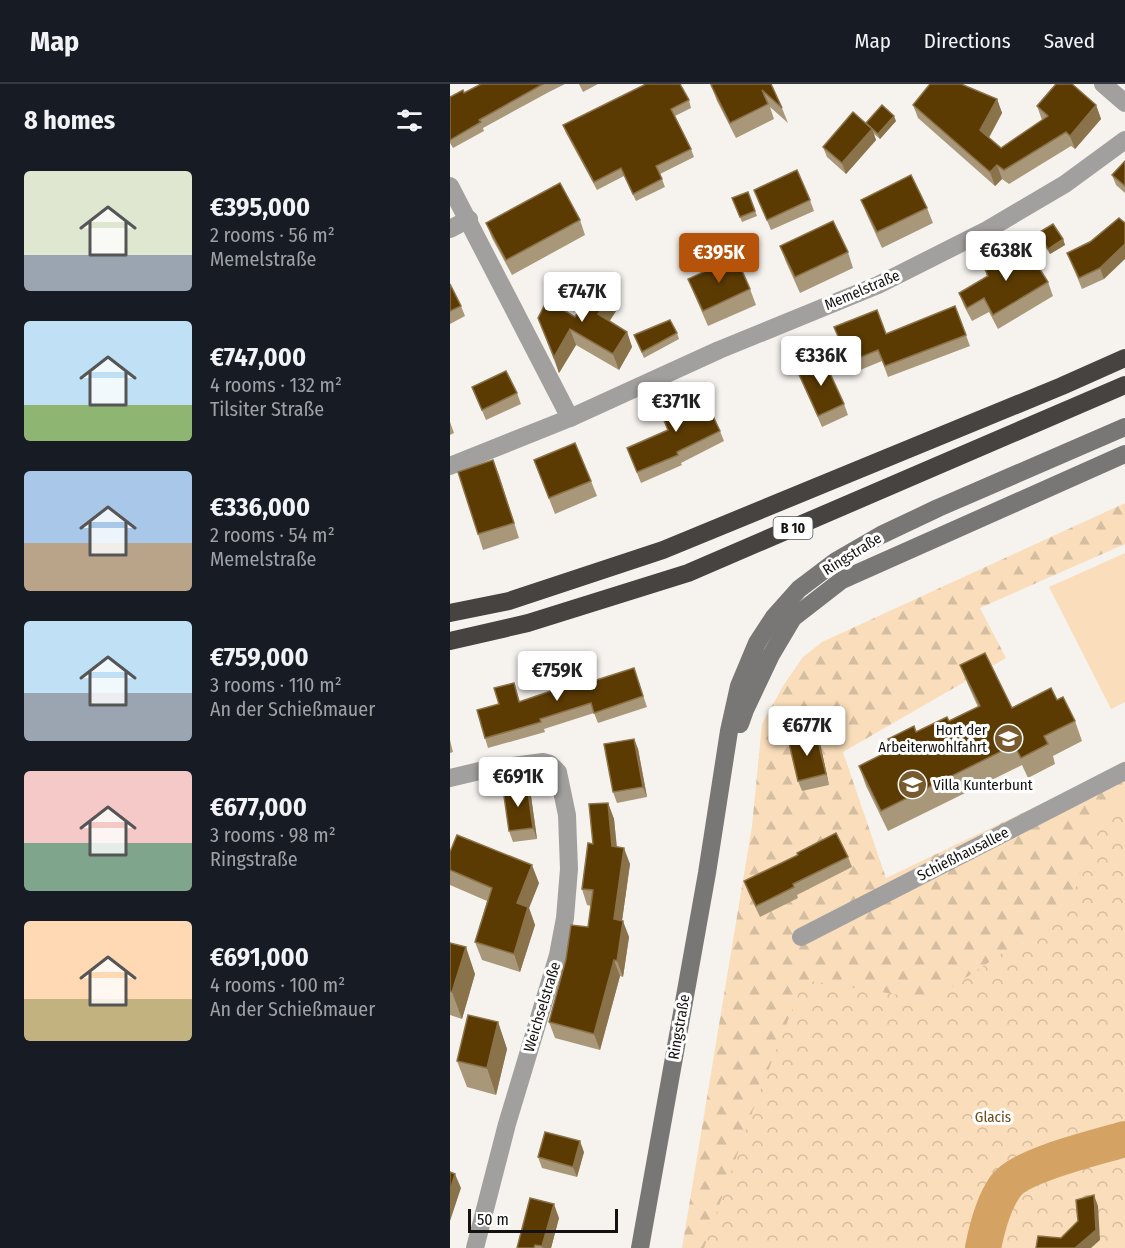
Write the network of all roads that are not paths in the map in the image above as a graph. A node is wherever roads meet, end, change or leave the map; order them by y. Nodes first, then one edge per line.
1 (1103, 84) edge
2 (1125, 103) edge
3 (1125, 140) edge
4 (450, 186) edge
5 (469, 219) junction
6 (450, 229) edge
7 (1125, 358) edge
8 (1125, 385) edge
9 (570, 418) junction
10 (1125, 427) edge
11 (1125, 454) edge
12 (450, 466) edge
13 (450, 613) edge
14 (450, 641) edge
15 (1125, 771) edge
16 (450, 778) edge
17 (718, 806) junction
18 (801, 937) dead end
19 (475, 1248) edge
20 (640, 1248) edge

1 - 2 street
3 - 9 street, Memelstraße
4 - 5 street
5 - 6 street
5 - 9 street
7 - 13 highway, B 10
8 - 14 highway, B 10
9 - 12 street, Memelstraße
10 - 17 main road, Ringstraße
11 - 17 main road, Ringstraße
15 - 18 street, Schießhausallee
16 - 19 street, Weichselstraße
17 - 20 main road, Ringstraße

